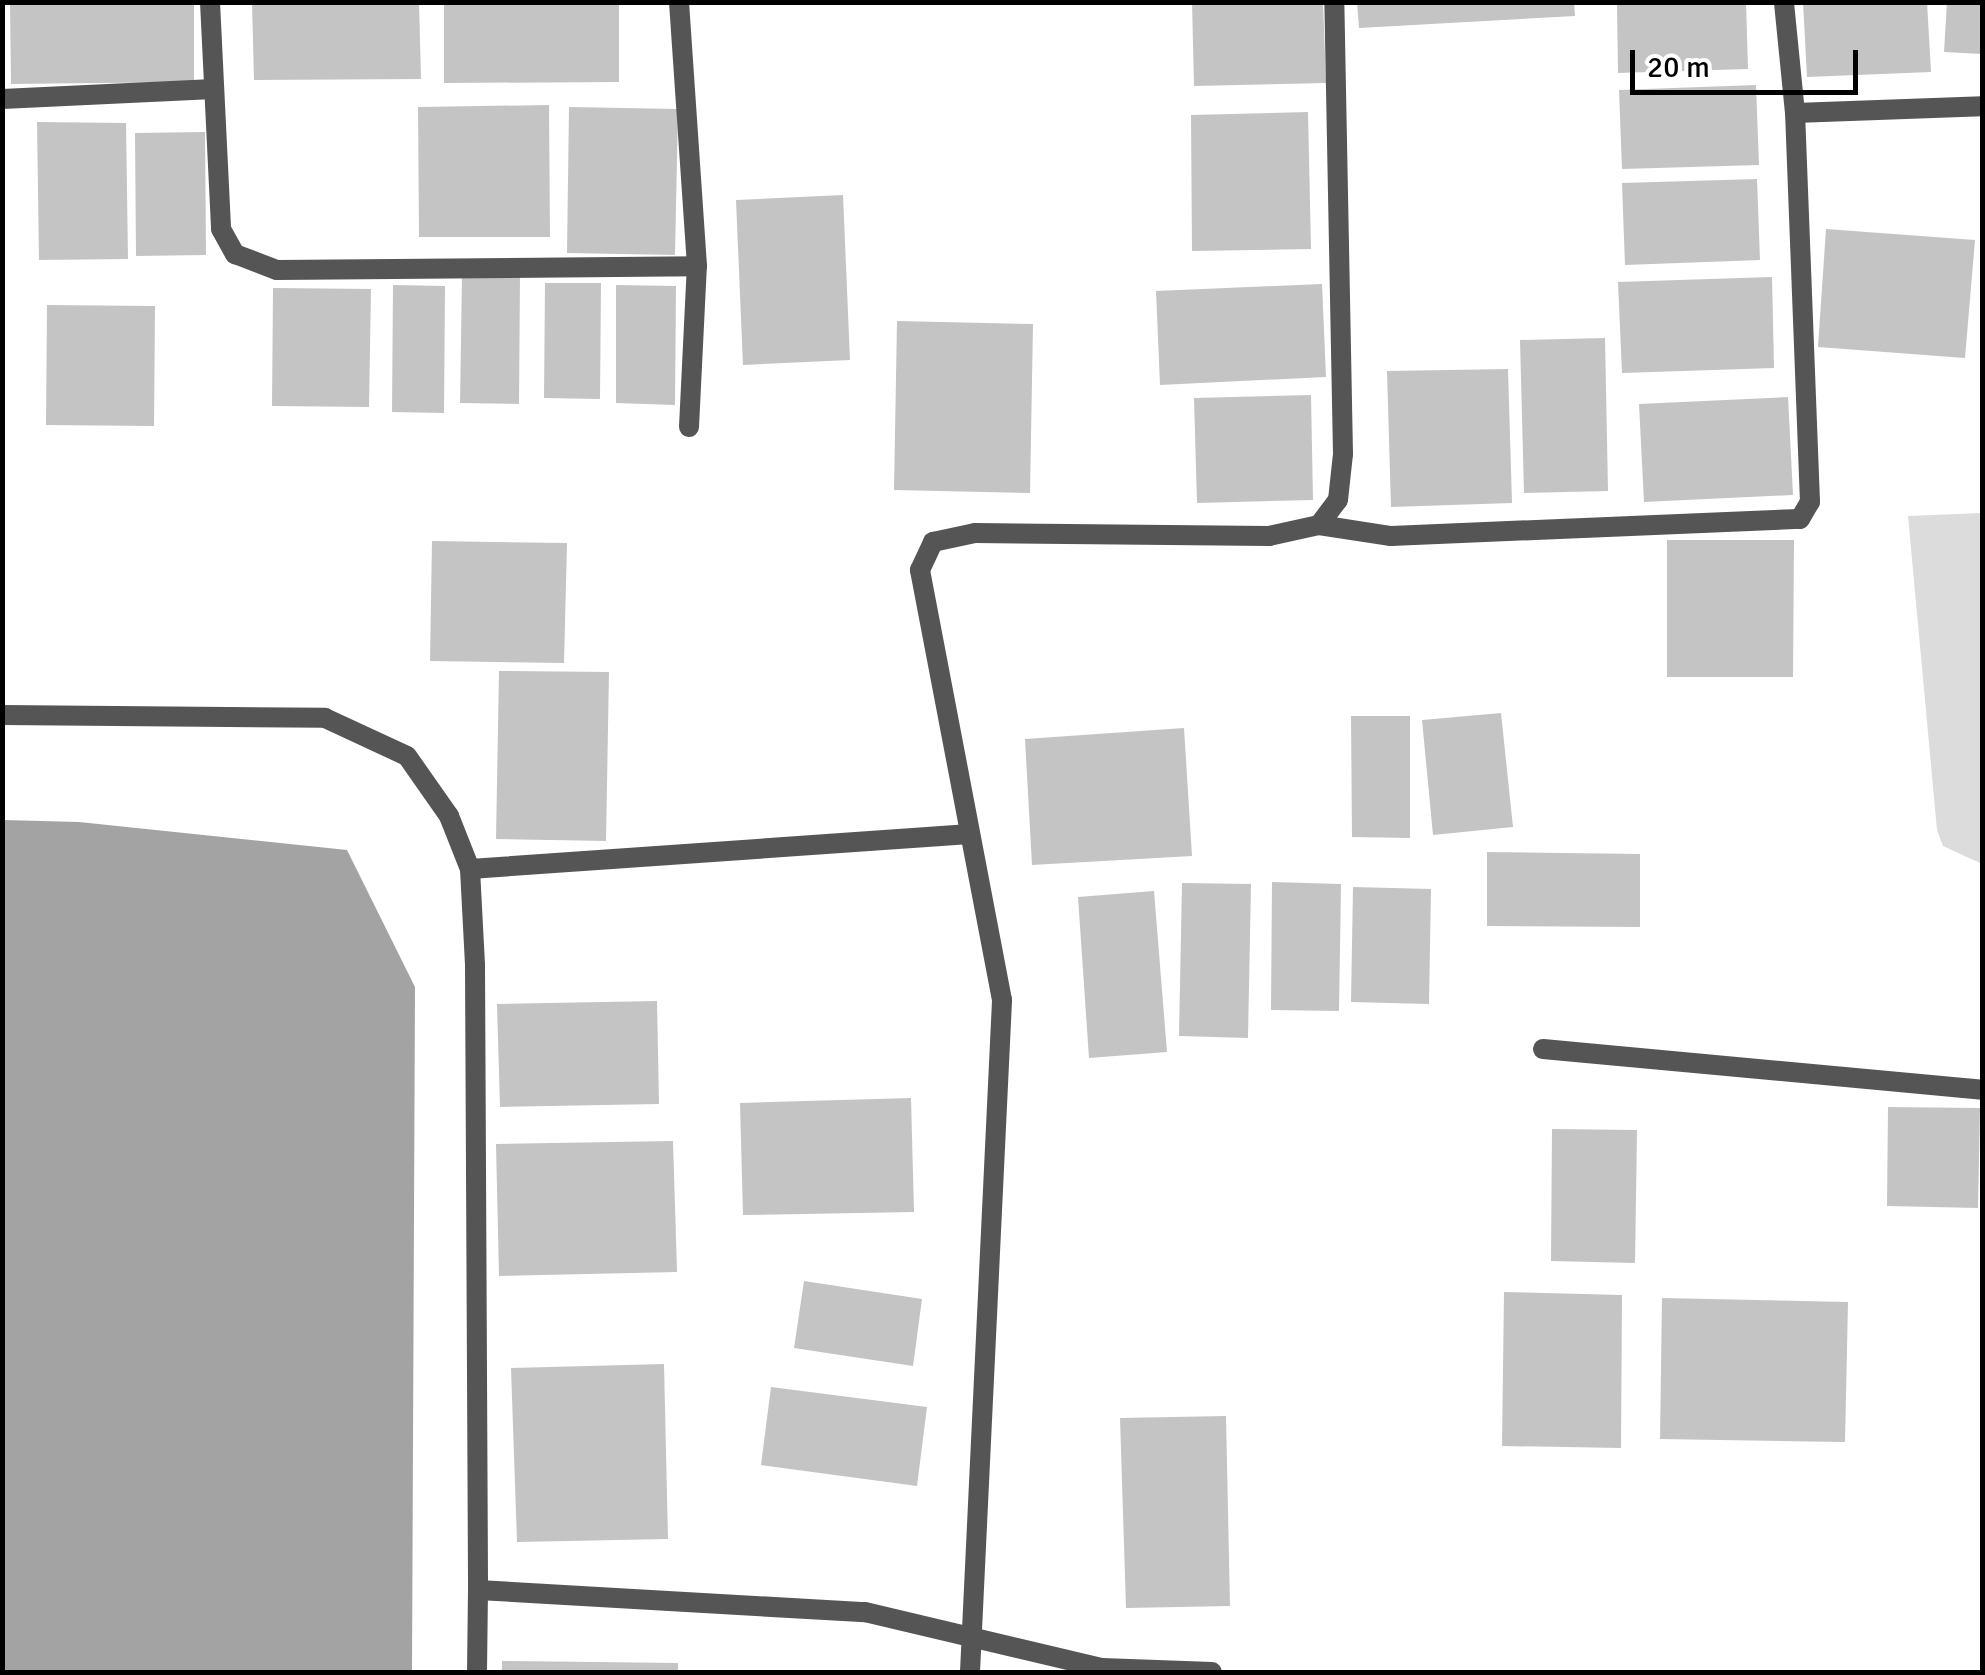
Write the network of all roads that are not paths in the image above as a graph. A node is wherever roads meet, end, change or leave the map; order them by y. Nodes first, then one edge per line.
1 (210, 2) edge
2 (680, 2) edge
3 (1334, 2) edge
4 (1784, 2) edge
5 (214, 89) junction
6 (2, 99) edge
7 (1982, 106) edge
8 (1796, 114) junction
9 (697, 266) junction
10 (689, 427) dead end
11 (1319, 525) junction
12 (2, 715) edge
13 (970, 834) junction
14 (470, 870) junction
15 (1543, 1050) dead end
16 (1982, 1090) edge
17 (478, 1590) junction
18 (971, 1636) junction
19 (478, 1672) edge
20 (970, 1672) edge
21 (1212, 1672) edge

1 - 5 street
2 - 9 street
3 - 11 street
4 - 8 street
5 - 6 street
5 - 9 street
7 - 8 street
8 - 11 street
9 - 10 street
11 - 13 street
12 - 14 street
13 - 14 street
13 - 18 street
14 - 17 street
15 - 16 street
17 - 18 street
17 - 19 street
18 - 20 street
18 - 21 street

